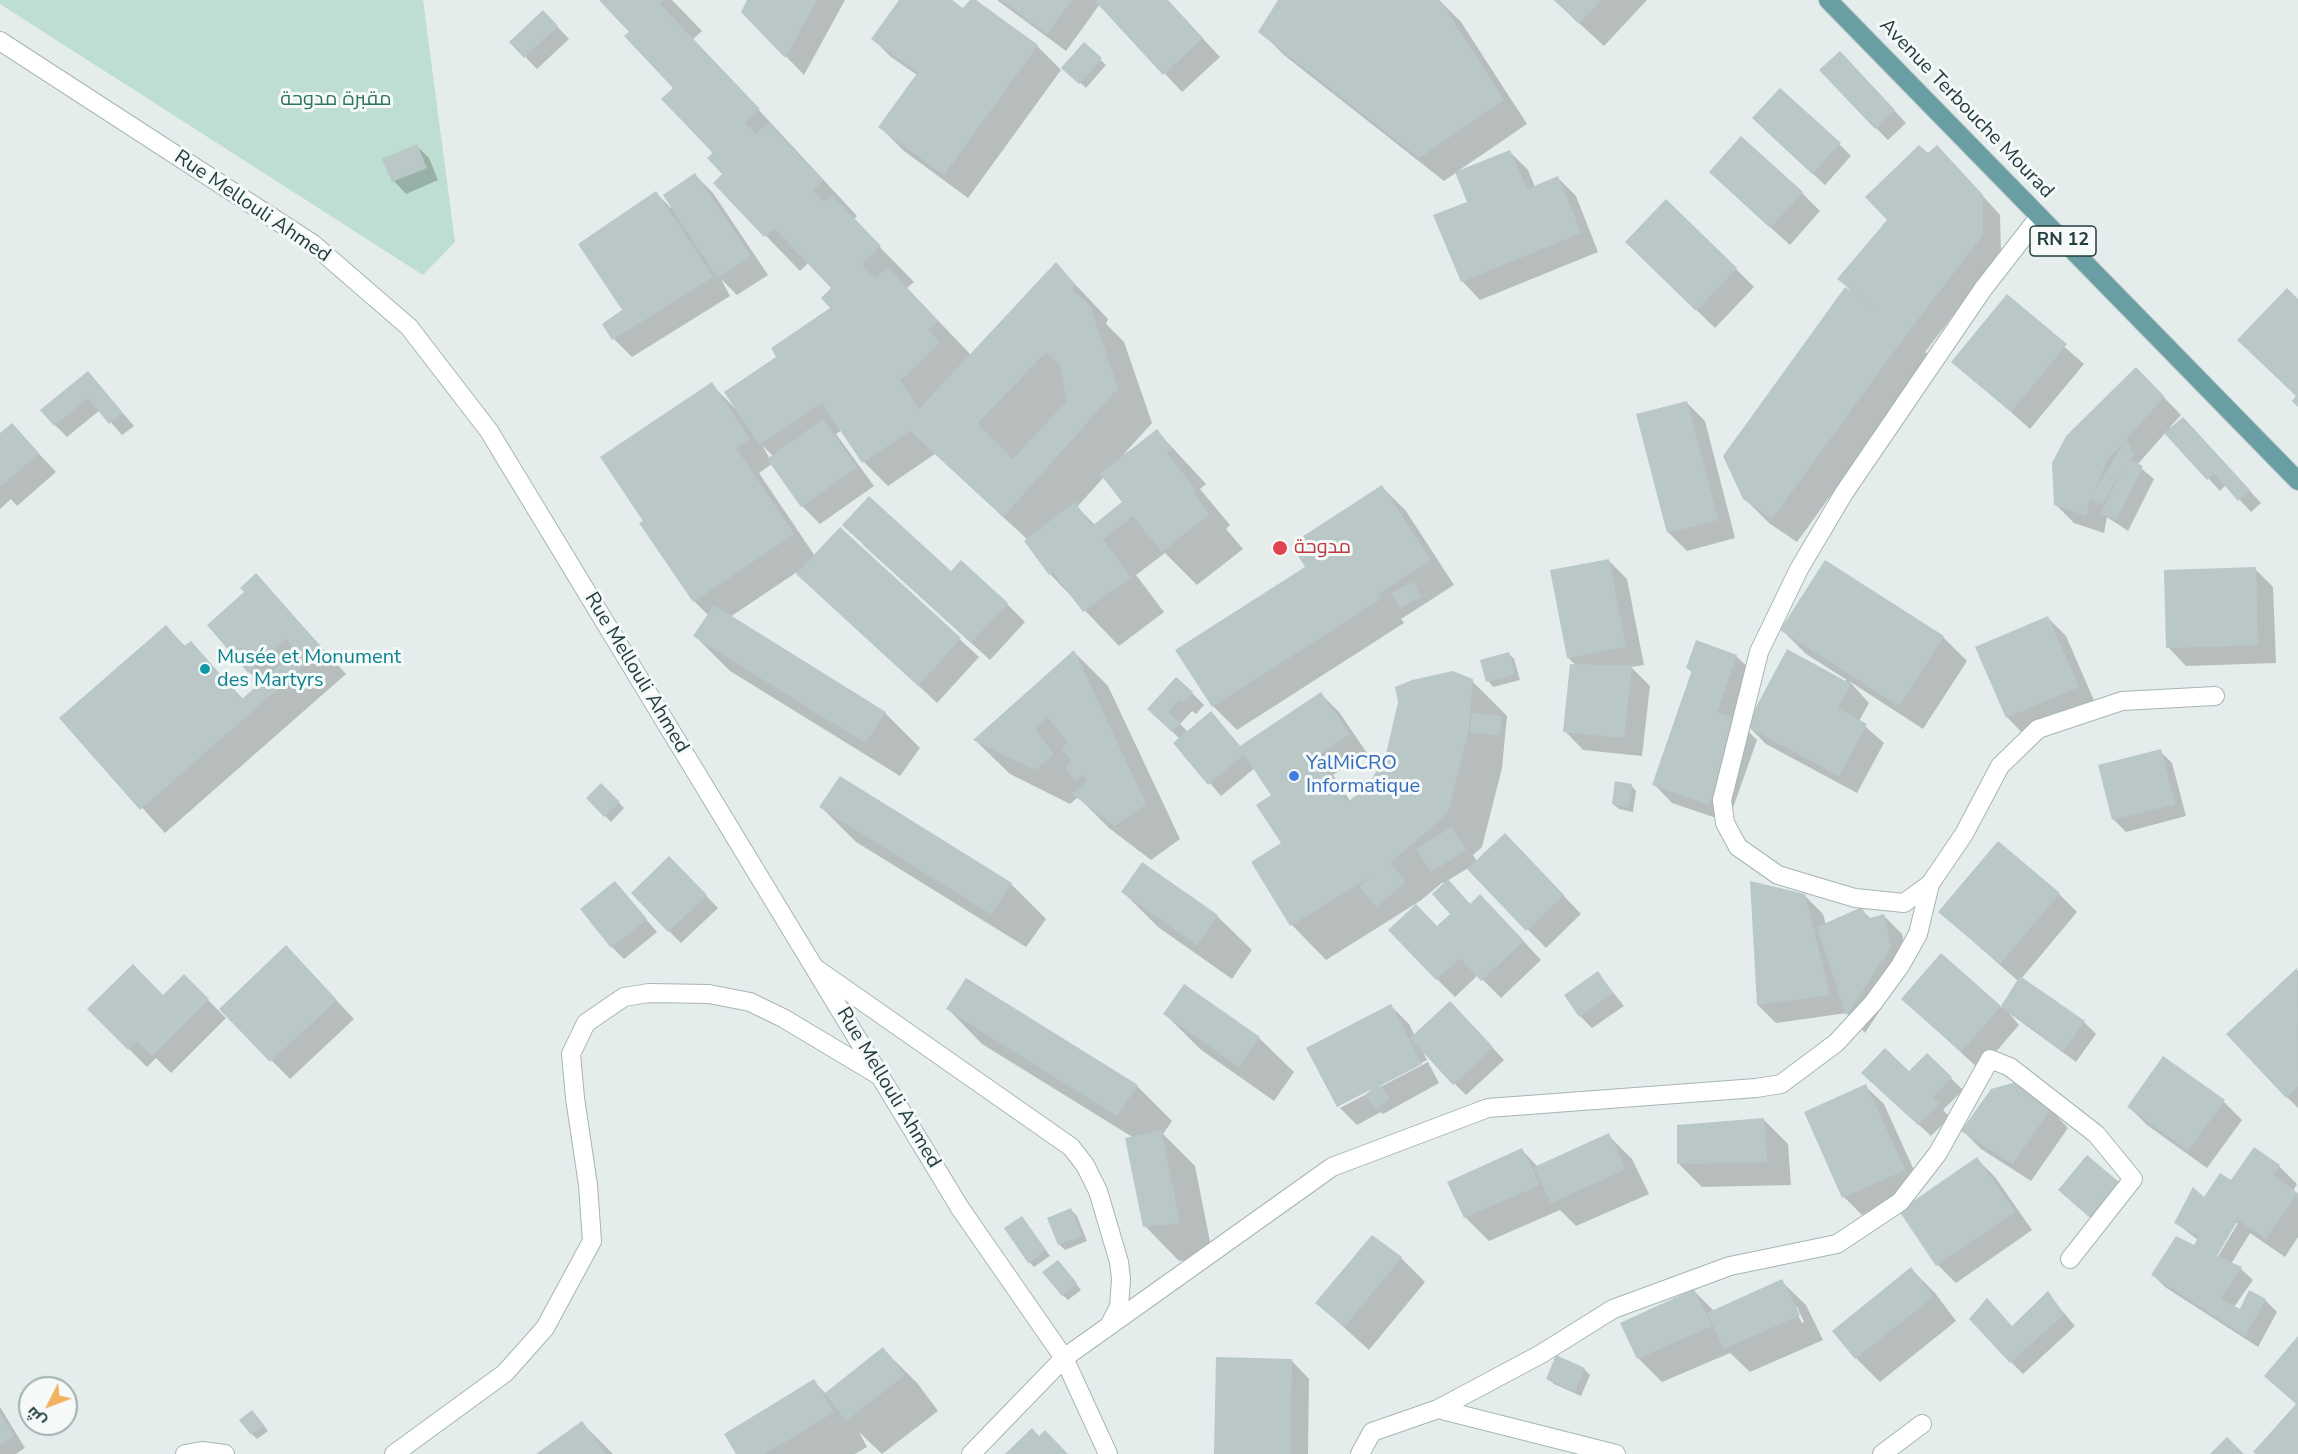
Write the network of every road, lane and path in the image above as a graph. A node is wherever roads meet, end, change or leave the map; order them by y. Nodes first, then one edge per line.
1 (1828, 0) edge
2 (0, 41) edge
3 (2039, 217) junction
4 (2298, 481) edge
5 (2215, 696) dead end
6 (1930, 884) junction
7 (815, 968) junction
8 (880, 1076) junction
9 (2070, 1259) dead end
10 (1109, 1325) junction
11 (1064, 1358) junction
12 (1438, 1409) junction
13 (1922, 1424) dead end
14 (185, 1454) edge
15 (225, 1454) edge
16 (394, 1454) edge
17 (971, 1454) edge
18 (1108, 1454) edge
19 (1360, 1454) edge
20 (1616, 1454) edge
21 (1882, 1454) edge

1 - 3 main road, Avenue Terbouche Mourad / RN 12
2 - 7 street, Rue Mellouli Ahmed
3 - 4 main road, Avenue Terbouche Mourad / RN 12
3 - 6 street
5 - 6 street
6 - 10 street
7 - 8 street, Rue Mellouli Ahmed
7 - 10 street
8 - 11 street, Rue Mellouli Ahmed
8 - 16 street
9 - 12 street
10 - 11 street
11 - 17 street
11 - 18 street, Rue Mellouli Ahmed
12 - 19 street
12 - 20 street
13 - 21 street
14 - 15 street

